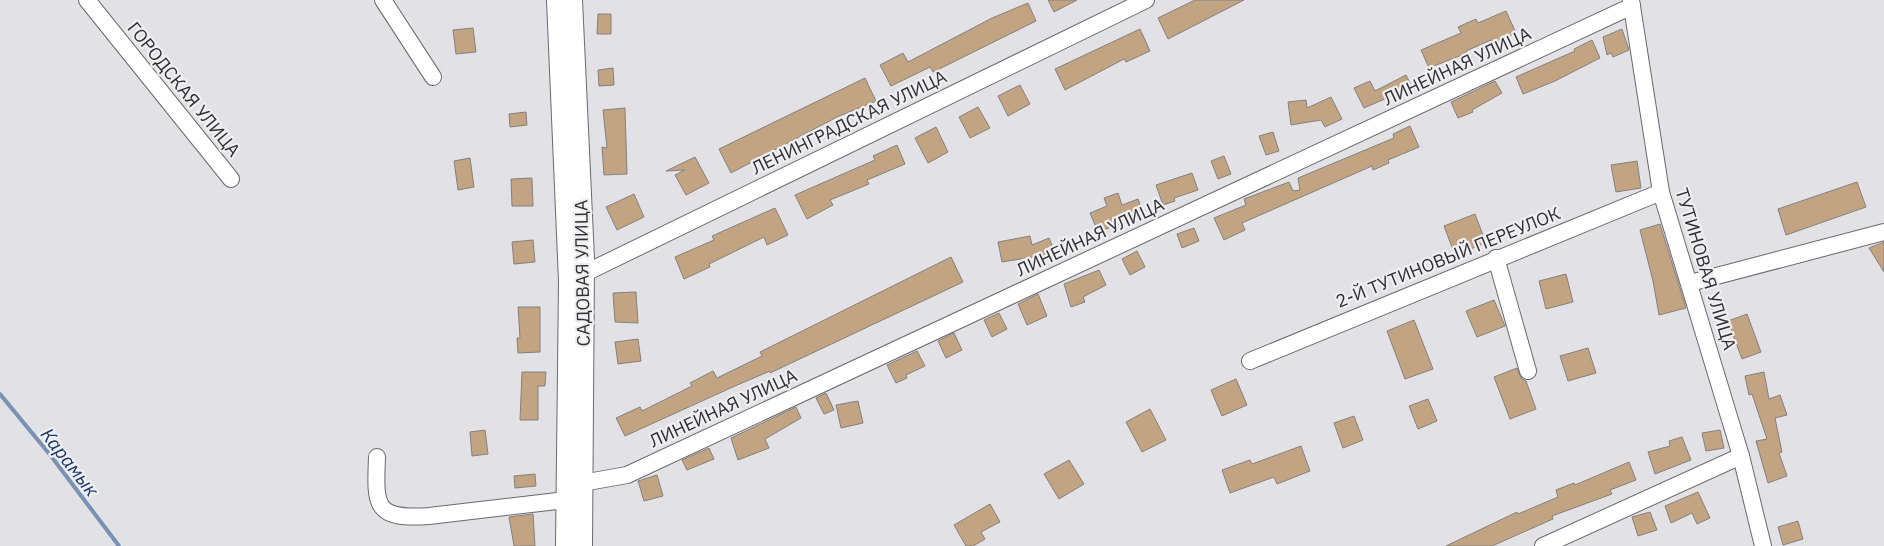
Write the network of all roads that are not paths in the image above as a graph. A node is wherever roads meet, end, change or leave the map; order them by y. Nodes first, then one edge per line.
1 (87, 0) edge
2 (384, 0) edge
3 (1146, 0) edge
4 (565, 2) edge
5 (1631, 3) edge
6 (433, 77) dead end
7 (231, 179) dead end
8 (1661, 192) junction
9 (1884, 232) edge
10 (1496, 258) junction
11 (576, 277) junction
12 (1690, 284) junction
13 (1250, 361) dead end
14 (1528, 371) dead end
15 (1741, 456) junction
16 (377, 457) dead end
17 (582, 483) junction
18 (566, 500) junction
19 (566, 546) edge
20 (582, 546) edge
21 (1544, 546) edge
22 (1762, 546) edge

1 - 7 street, ГОРОДСКАЯ УЛИЦА
2 - 6 street
3 - 11 street, ЛЕНИНГРАДСКАЯ УЛИЦА
4 - 11 street, САДОВАЯ УЛИЦА
5 - 8 street, ТУТИНОВАЯ УЛИЦА
5 - 17 street, ЛИНЕЙНАЯ УЛИЦА
8 - 10 street, 2-Й ТУТИНОВЫЙ ПЕРЕУЛОК
8 - 12 street, ТУТИНОВАЯ УЛИЦА
9 - 12 street
10 - 13 street, 2-Й ТУТИНОВЫЙ ПЕРЕУЛОК
10 - 14 street
11 - 17 street, САДОВАЯ УЛИЦА
11 - 18 street, САДОВАЯ УЛИЦА
12 - 15 street, ТУТИНОВАЯ УЛИЦА
15 - 21 street
15 - 22 street, ТУТИНОВАЯ УЛИЦА
16 - 18 street
17 - 18 street
17 - 20 street, САДОВАЯ УЛИЦА
18 - 19 street, САДОВАЯ УЛИЦА

